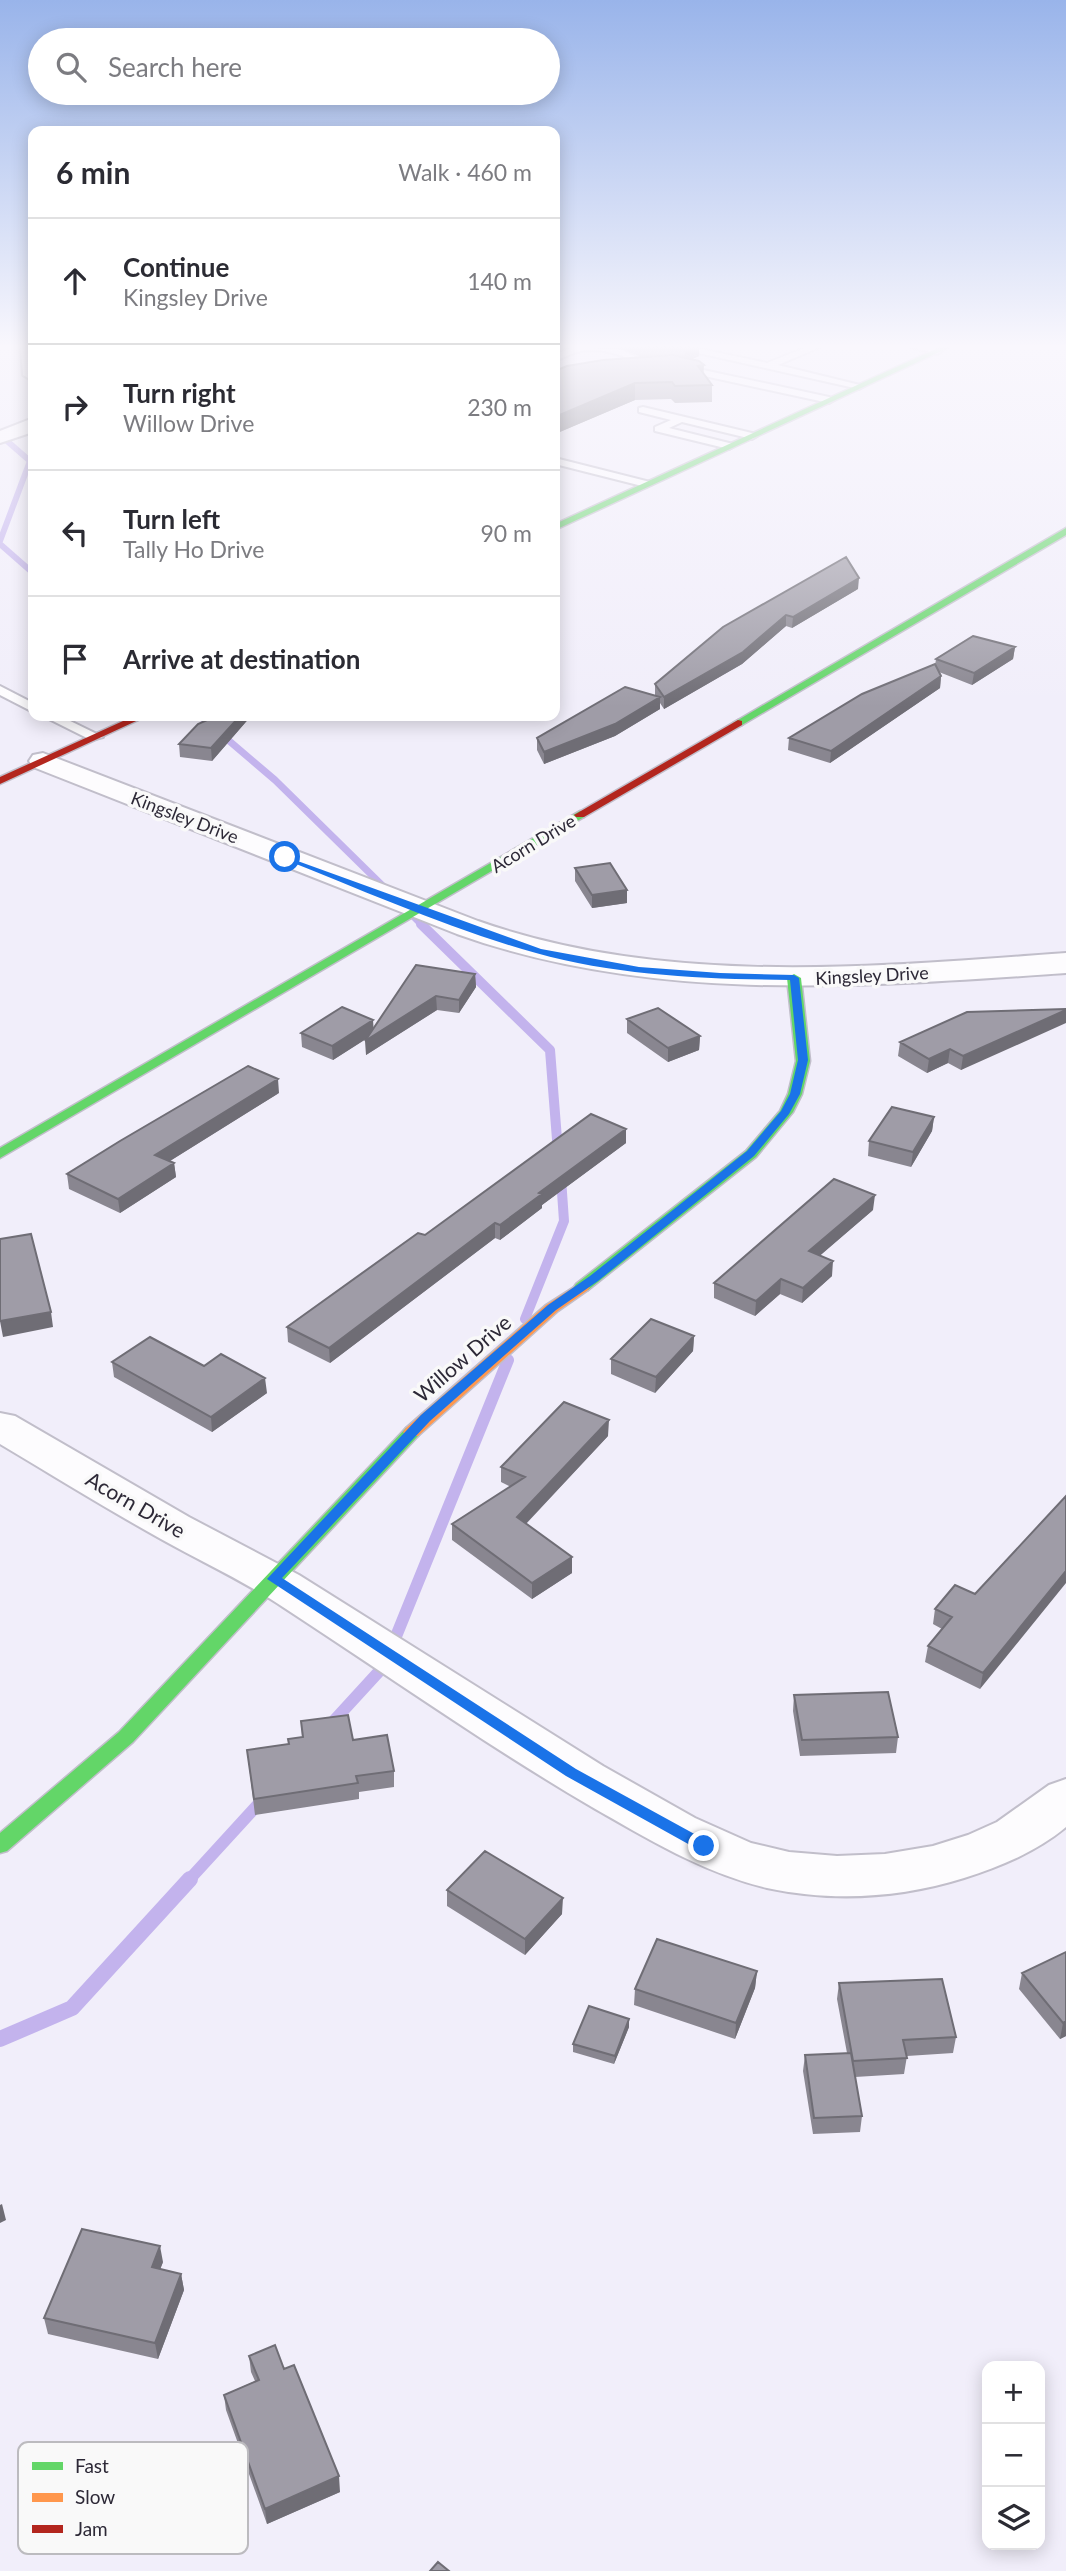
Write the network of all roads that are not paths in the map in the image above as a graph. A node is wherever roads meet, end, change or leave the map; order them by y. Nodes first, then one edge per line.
1 (579, 467) edge
2 (683, 467) edge
3 (646, 484) junction
4 (560, 525) edge
5 (1066, 531) edge
6 (0, 690) edge
7 (28, 705) edge
8 (61, 721) edge
9 (131, 721) edge
10 (96, 737) junction
11 (43, 761) junction
12 (0, 781) edge
13 (419, 908) junction
14 (1066, 963) edge
15 (794, 978) junction
16 (0, 1154) edge
17 (0, 1426) edge
18 (273, 1579) junction
19 (1066, 1798) edge
20 (0, 1845) edge

1 - 3 lane
2 - 3 street
3 - 4 street
5 - 13 street, Acorn Drive
6 - 7 lane
8 - 10 lane
9 - 10 street
10 - 11 street
11 - 12 street
11 - 13 street, Kingsley Drive
13 - 15 street, Kingsley Drive
13 - 16 street, Acorn Drive
14 - 15 street, Kingsley Drive
15 - 18 street, Willow Drive
17 - 18 street, Acorn Drive
18 - 19 street, Acorn Drive
18 - 20 street, Willow Drive

